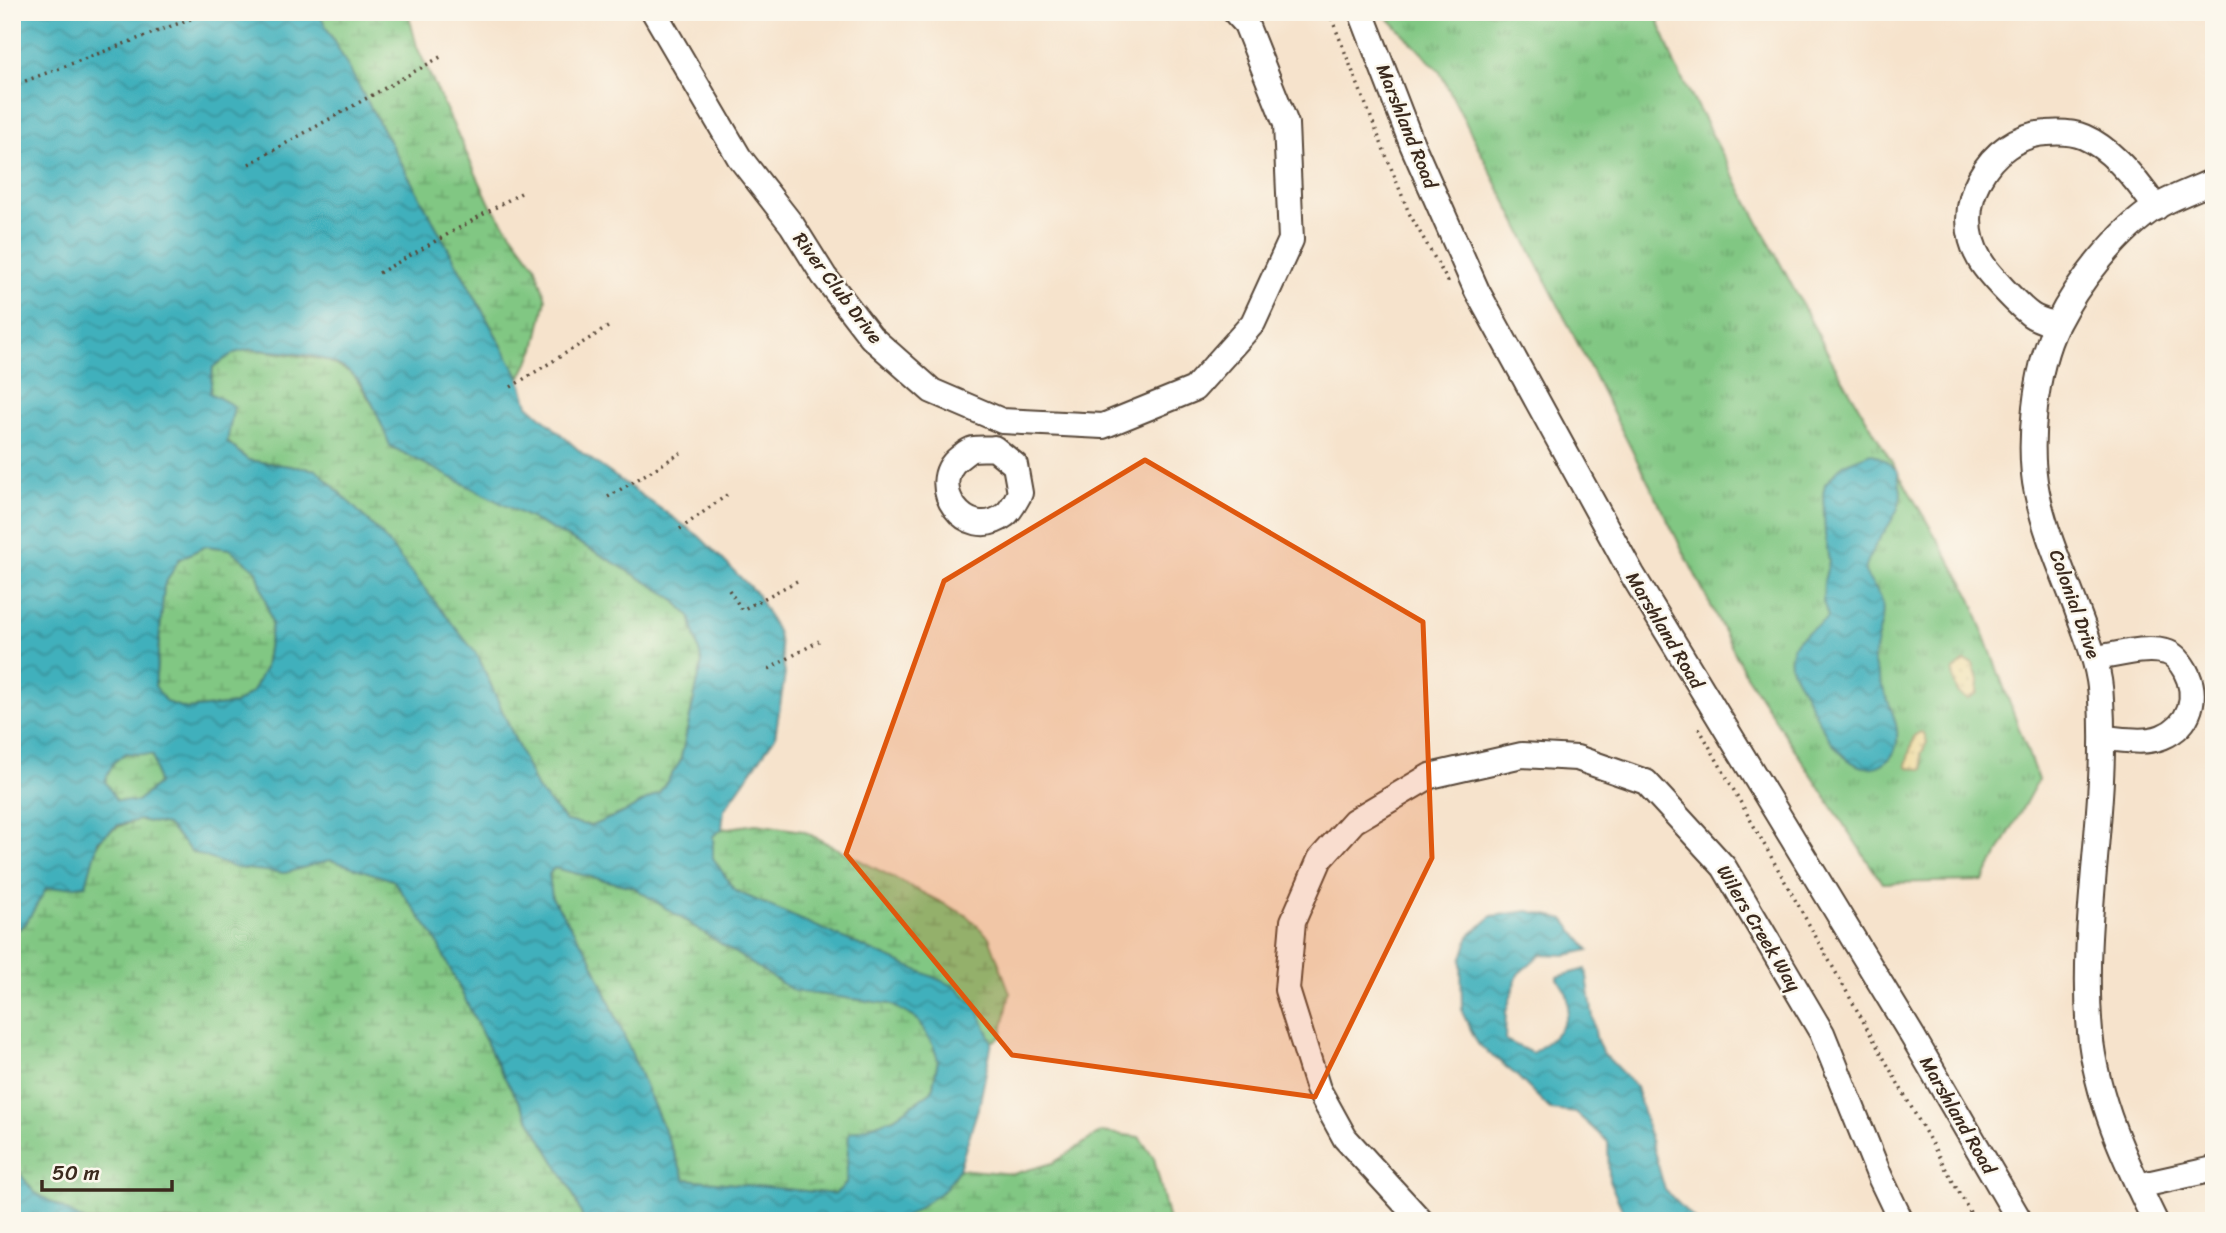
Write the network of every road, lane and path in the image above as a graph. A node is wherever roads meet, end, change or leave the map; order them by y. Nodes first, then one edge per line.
1 (209, 12) edge
2 (654, 12) edge
3 (1235, 12) edge
4 (1362, 12) edge
5 (444, 55) dead end
6 (12, 86) edge
7 (249, 164) dead end
8 (2214, 181) edge
9 (521, 193) dead end
10 (2156, 208) junction
11 (379, 273) dead end
12 (2056, 325) junction
13 (608, 327) dead end
14 (511, 387) dead end
15 (1002, 421) junction
16 (994, 448) dead end
17 (681, 453) dead end
18 (731, 492) dead end
19 (608, 497) dead end
20 (680, 529) dead end
21 (797, 581) dead end
22 (729, 590) dead end
23 (819, 641) dead end
24 (2096, 658) junction
25 (769, 669) dead end
26 (2103, 738) junction
27 (2214, 1169) edge
28 (2138, 1186) junction
29 (1421, 1221) edge
30 (1901, 1221) edge
31 (2020, 1221) edge
32 (2155, 1221) edge

1 - 6 path
2 - 15 street, River Club Drive
3 - 15 street, River Club Drive
4 - 31 street, Marshland Road
5 - 7 path
8 - 10 street, Colonial Drive
9 - 11 path
10 - 12 street, Colonial Drive
10 - 12 street
12 - 24 street, Colonial Drive
13 - 14 path
15 - 16 street
17 - 19 path
18 - 20 path
21 - 22 path
23 - 25 path
24 - 26 street, Colonial Drive
24 - 26 street
26 - 28 street, Colonial Drive
27 - 28 street
28 - 32 street, Colonial Drive
29 - 30 street, Wilers Creek Way

